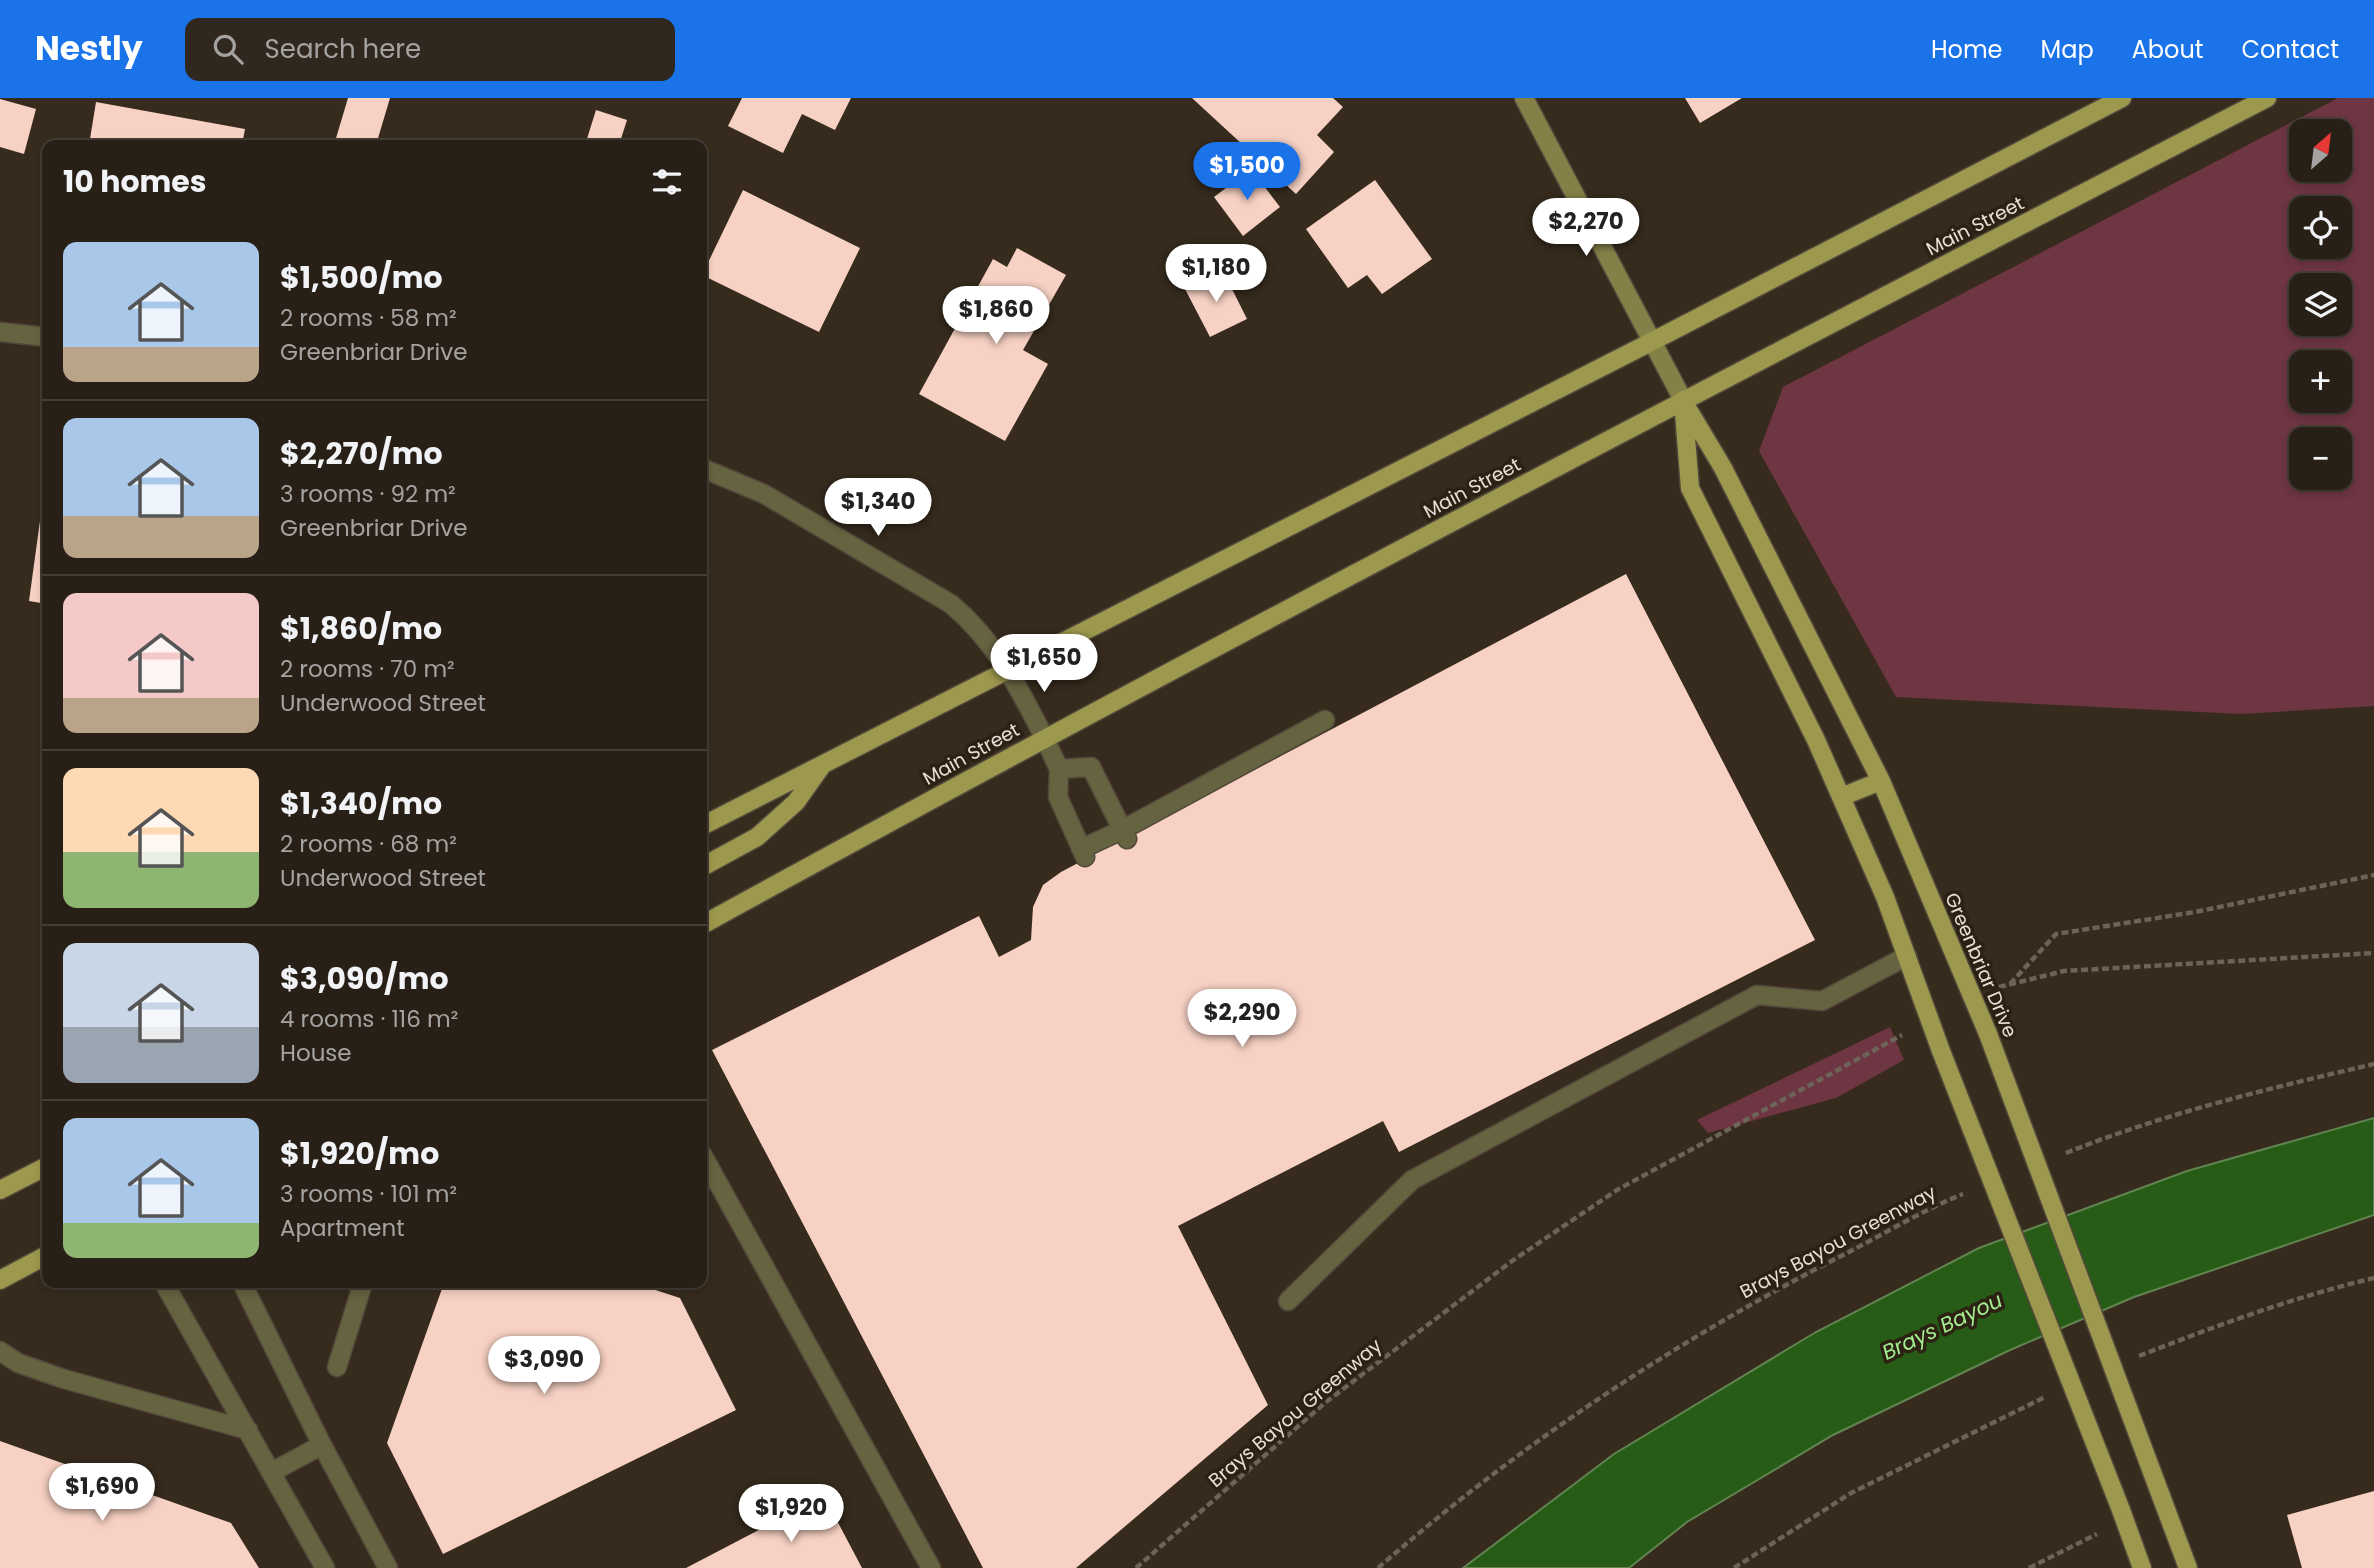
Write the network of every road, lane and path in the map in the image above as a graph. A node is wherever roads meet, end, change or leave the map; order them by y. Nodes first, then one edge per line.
1 (1524, 98) edge
2 (2122, 98) edge
3 (2267, 98) edge
4 (0, 332) edge
5 (42, 336) edge
6 (1651, 342) junction
7 (1683, 400) junction
8 (707, 469) edge
9 (1009, 669) junction
10 (1325, 720) dead end
11 (1044, 737) junction
12 (825, 761) junction
13 (1059, 769) junction
14 (1881, 781) junction
15 (1840, 797) junction
16 (707, 823) edge
17 (1124, 834) junction
18 (707, 864) edge
19 (2374, 875) edge
20 (707, 922) edge
21 (2374, 953) edge
22 (1907, 957) junction
23 (1911, 1030) dead end
24 (2374, 1064) edge
25 (2063, 1154) dead end
26 (42, 1169) edge
27 (707, 1169) edge
28 (1975, 1189) dead end
29 (0, 1190) edge
30 (42, 1258) edge
31 (0, 1280) edge
32 (167, 1288) edge
33 (244, 1288) edge
34 (361, 1288) edge
35 (1288, 1301) dead end
36 (0, 1351) edge
37 (337, 1367) dead end
38 (248, 1430) junction
39 (322, 1445) junction
40 (272, 1472) junction
41 (2123, 1516) junction
42 (325, 1568) edge
43 (388, 1568) edge
44 (931, 1568) edge
45 (1136, 1568) edge
46 (1378, 1568) edge
47 (2029, 1568) edge
48 (2142, 1568) edge
49 (2188, 1568) edge

1 - 6 main road, Greenbriar Drive
2 - 6 main road
3 - 7 main road, Main Street
4 - 5 street
6 - 7 main road, Greenbriar Drive
6 - 9 main road
7 - 11 main road, Main Street
7 - 14 main road, Greenbriar Drive
7 - 15 main road, Greenbriar Drive
8 - 9 street
9 - 11 street
9 - 12 main road
10 - 17 street
11 - 13 street
11 - 20 main road, Main Street
12 - 16 main road
12 - 18 main road
13 - 17 street
13 - 17 street
14 - 15 main road
14 - 49 main road, Greenbriar Drive, bridge
15 - 22 main road, Greenbriar Drive
19 - 21 path
22 - 35 street
22 - 41 main road, Greenbriar Drive, bridge
23 - 45 path, Brays Bayou Greenway
24 - 25 path
26 - 29 main road
27 - 44 street
28 - 46 path, Brays Bayou Greenway
30 - 31 main road
32 - 38 street
33 - 39 street
34 - 37 street
36 - 38 street
38 - 40 street
39 - 40 street
39 - 43 street
40 - 42 street
41 - 47 path
41 - 48 main road, Greenbriar Drive

